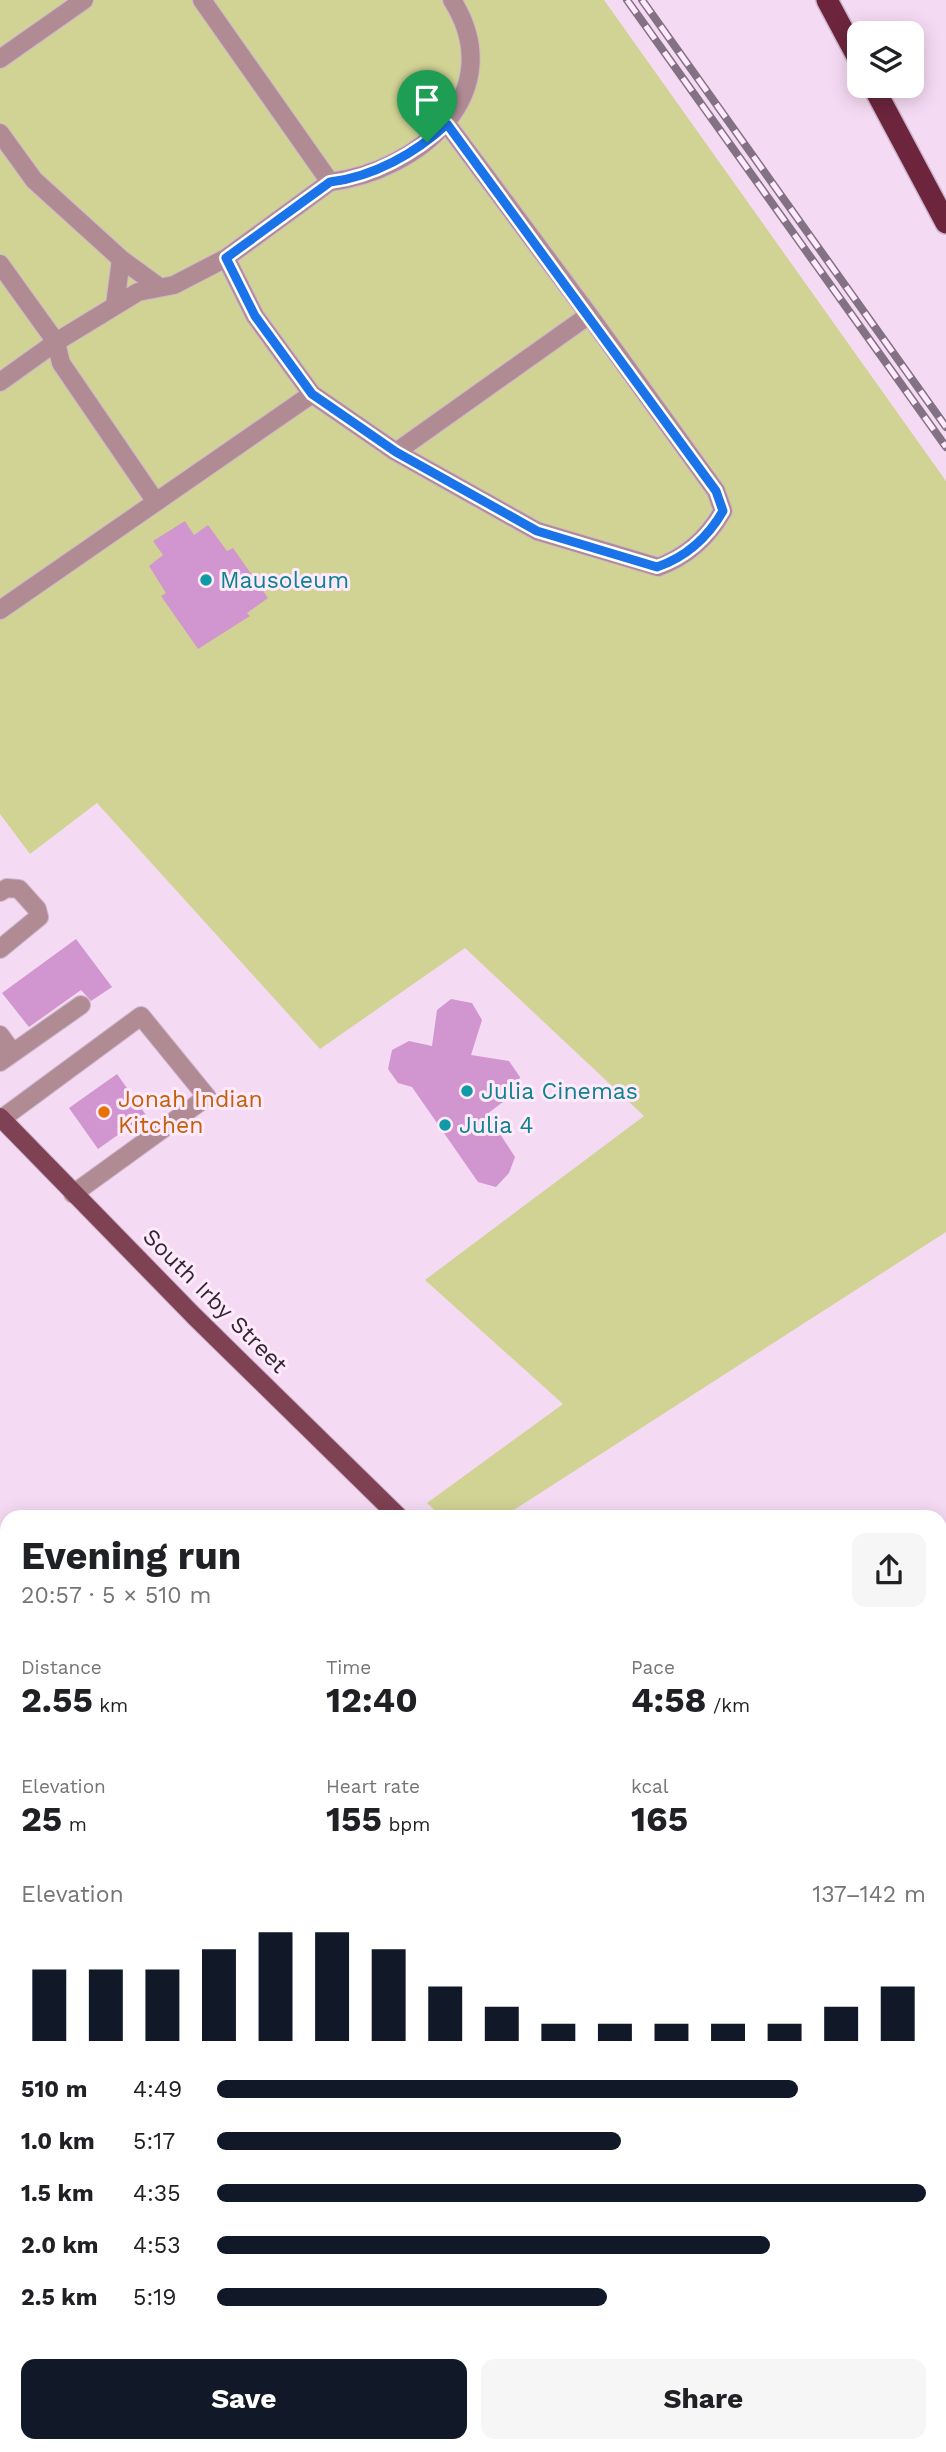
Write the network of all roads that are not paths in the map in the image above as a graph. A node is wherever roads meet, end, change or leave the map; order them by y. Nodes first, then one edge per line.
1 (84, 0) edge
2 (202, 0) edge
3 (453, 0) edge
4 (827, 0) edge
5 (847, 38) edge
6 (0, 59) edge
7 (879, 98) edge
8 (447, 124) junction
9 (0, 133) edge
10 (330, 182) junction
11 (946, 223) edge
12 (226, 258) junction
13 (121, 260) junction
14 (0, 264) edge
15 (158, 286) junction
16 (115, 305) junction
17 (589, 315) junction
18 (56, 342) junction
19 (0, 382) edge
20 (312, 394) junction
21 (396, 452) junction
22 (156, 502) junction
23 (0, 610) edge
24 (0, 892) edge
25 (0, 949) edge
26 (81, 1005) dead end
27 (0, 1035) edge
28 (6, 1057) edge
29 (1, 1119) edge
30 (74, 1194) junction
31 (392, 1510) edge

1 - 6 lane
2 - 10 lane
3 - 8 lane
4 - 5 highway
7 - 11 highway
8 - 10 lane
8 - 17 lane
9 - 13 lane
10 - 12 lane
12 - 15 lane
12 - 20 lane
13 - 15 lane
13 - 16 lane
14 - 18 lane
15 - 16 lane
16 - 18 lane
17 - 21 lane
17 - 21 lane
18 - 19 lane
18 - 22 lane
20 - 21 lane
20 - 22 lane
22 - 23 lane
24 - 25 lane
26 - 28 lane
27 - 28 lane
29 - 30 main road, South Irby Street
29 - 30 lane
30 - 31 main road, South Irby Street

